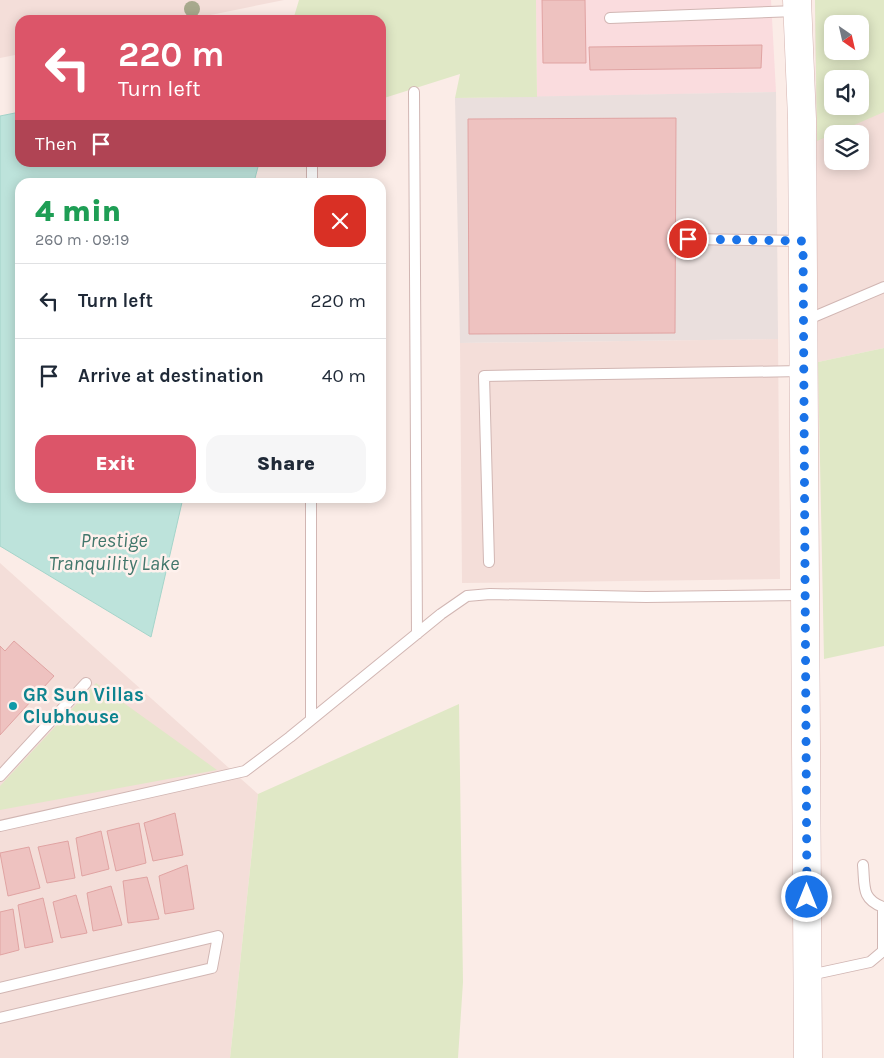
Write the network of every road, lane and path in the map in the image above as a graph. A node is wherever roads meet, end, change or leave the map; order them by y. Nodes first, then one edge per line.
1 (797, 5) edge
2 (610, 18) dead end
3 (414, 92) dead end
4 (688, 239) dead end
5 (803, 241) junction
6 (884, 287) edge
7 (803, 322) junction
8 (803, 371) junction
9 (311, 503) edge
10 (489, 562) dead end
11 (805, 595) junction
12 (417, 634) junction
13 (86, 683) dead end
14 (312, 720) junction
15 (0, 776) edge
16 (0, 826) edge
17 (863, 865) dead end
18 (807, 975) junction
19 (0, 988) edge
20 (0, 1018) edge
21 (808, 1058) edge

1 - 2 lane
1 - 5 main road
3 - 12 lane
4 - 5 lane
5 - 7 main road
6 - 7 lane
7 - 8 main road
8 - 10 lane
8 - 11 main road
9 - 14 lane
11 - 12 lane
11 - 18 main road
12 - 14 lane
13 - 15 lane
14 - 16 lane
17 - 18 lane
18 - 21 main road
19 - 20 lane

